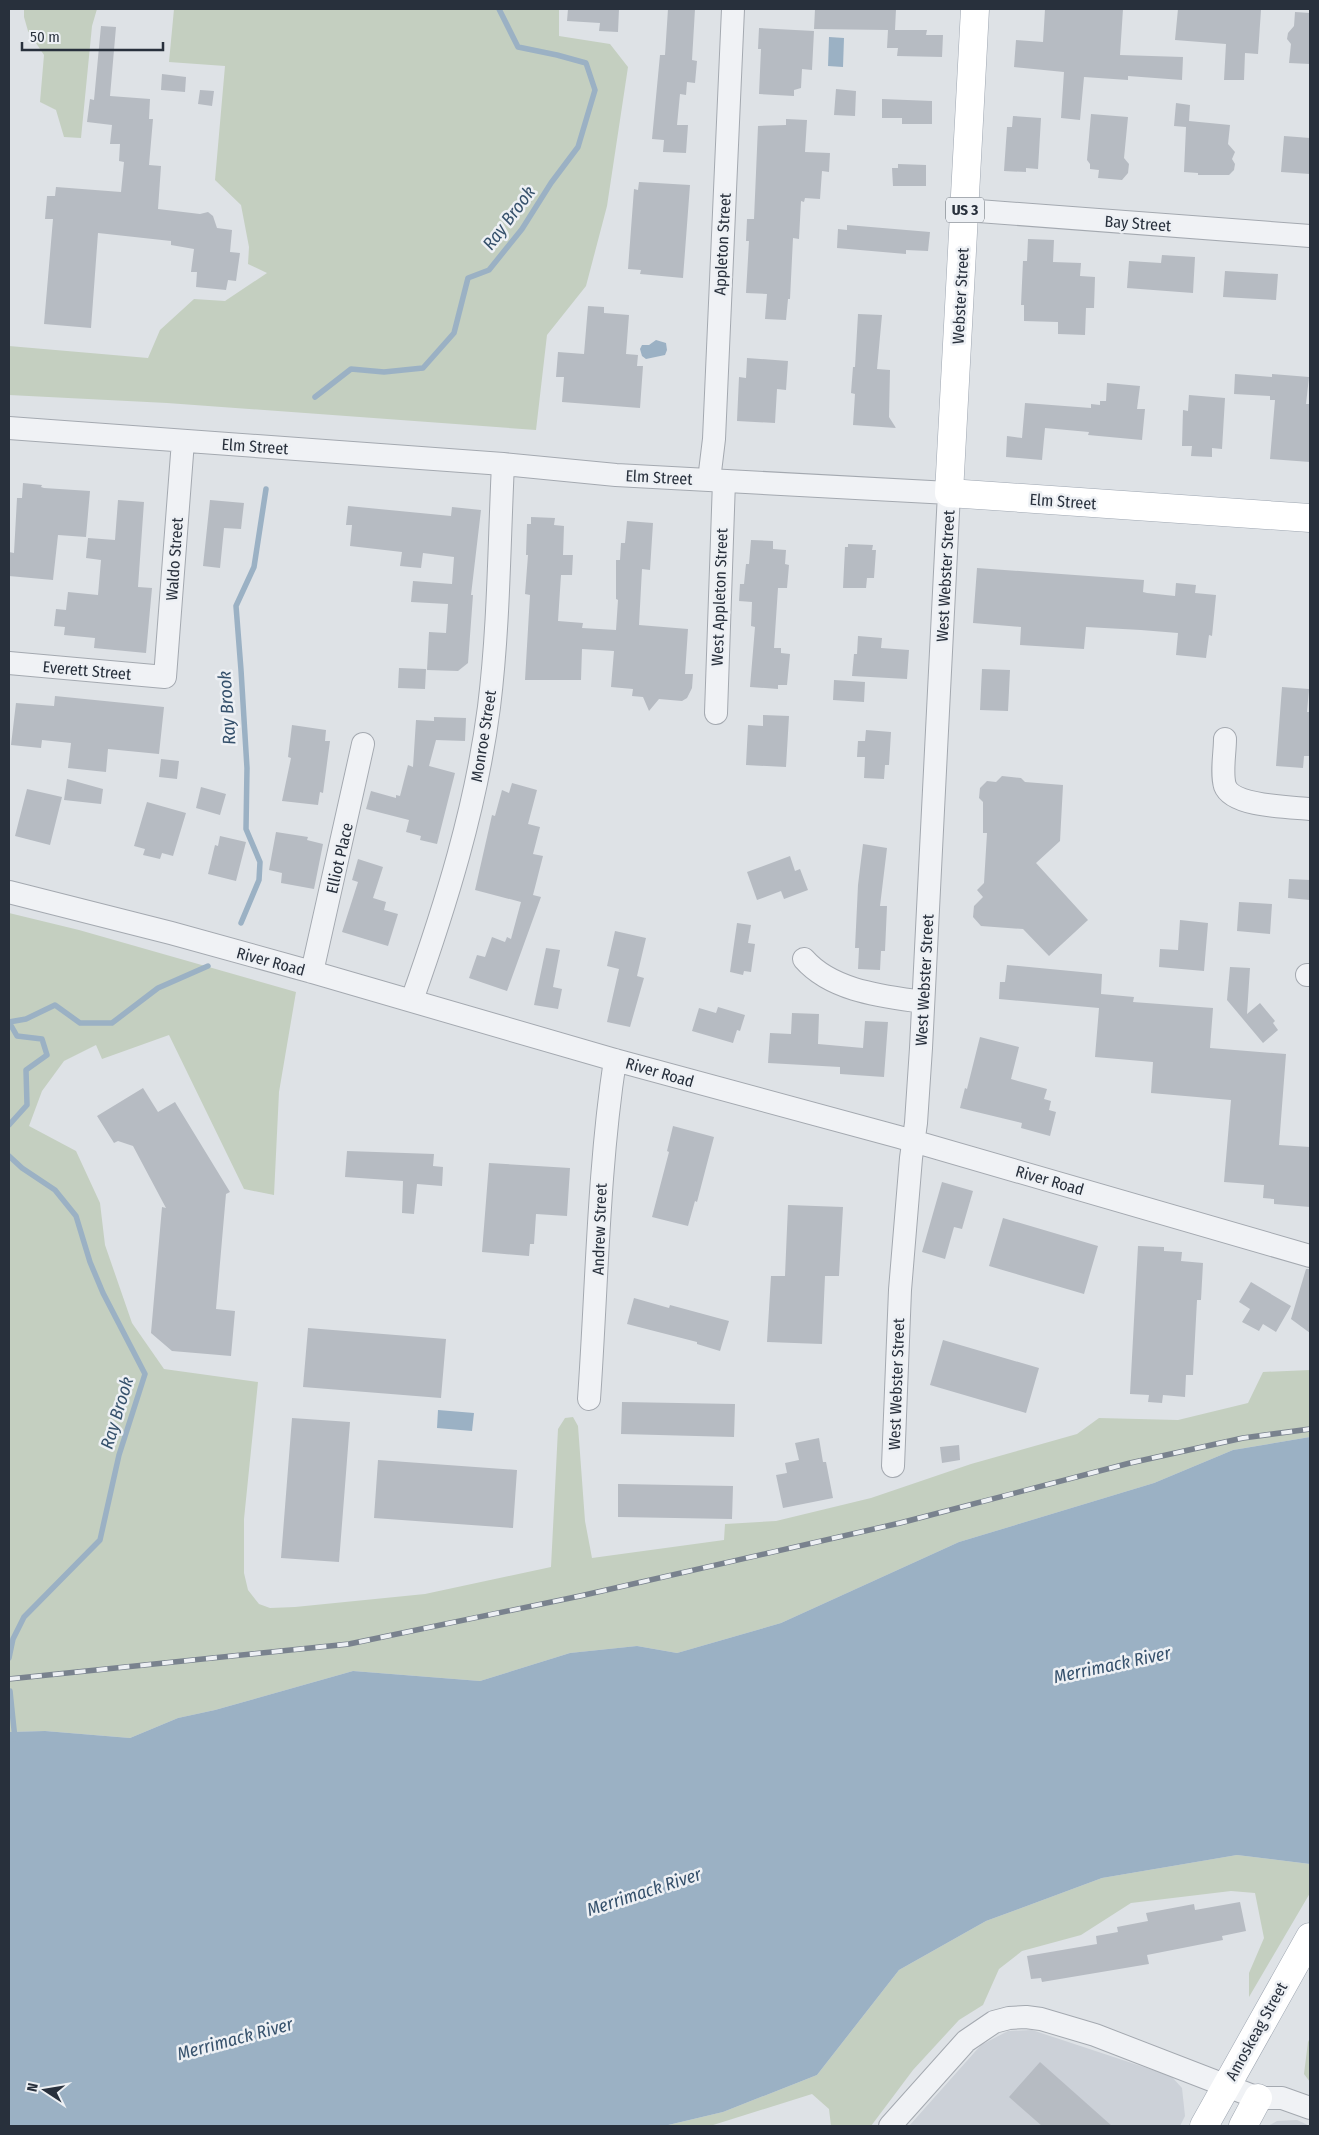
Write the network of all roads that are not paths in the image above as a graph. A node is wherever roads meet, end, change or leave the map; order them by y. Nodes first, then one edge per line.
1 (733, 9) edge
2 (975, 9) edge
3 (965, 210) junction
4 (1310, 236) edge
5 (9, 428) edge
6 (183, 441) junction
7 (503, 464) junction
8 (717, 480) junction
9 (949, 493) junction
10 (1310, 518) edge
11 (9, 663) edge
12 (166, 677) joint
13 (716, 712) dead end
14 (1225, 738) dead end
15 (363, 744) dead end
16 (1310, 809) edge
17 (9, 892) edge
18 (804, 958) dead end
19 (312, 972) junction
20 (412, 1000) junction
21 (923, 1002) junction
22 (615, 1060) junction
23 (913, 1142) junction
24 (1310, 1256) edge
25 (589, 1399) dead end
26 (893, 1466) dead end
27 (1310, 1937) edge
28 (1226, 2085) junction
29 (1258, 2098) junction
30 (1310, 2108) edge
31 (890, 2126) edge
32 (1204, 2126) edge
33 (1244, 2126) edge

1 - 8 street, Appleton Street
2 - 3 main road, Webster Street / US 3
3 - 4 street, Bay Street
3 - 9 main road, Webster Street / US 3
5 - 6 street, Elm Street
6 - 7 street, Elm Street
6 - 12 street, Waldo Street
7 - 8 street, Elm Street
7 - 20 street, Monroe Street
8 - 9 street, Elm Street
8 - 13 street, West Appleton Street
9 - 10 main road, Elm Street
9 - 21 street, West Webster Street
11 - 12 street, Everett Street
14 - 16 street
15 - 19 street, Elliot Place
17 - 19 street, River Road
18 - 21 street
19 - 20 street, River Road
20 - 22 street, River Road
21 - 23 street, West Webster Street
22 - 23 street, River Road
22 - 25 street, Andrew Street
23 - 24 street, River Road
23 - 26 street, West Webster Street
27 - 28 main road, Amoskeag Street
28 - 29 street
28 - 31 street
28 - 32 main road, Amoskeag Street
29 - 30 street
29 - 33 main road

